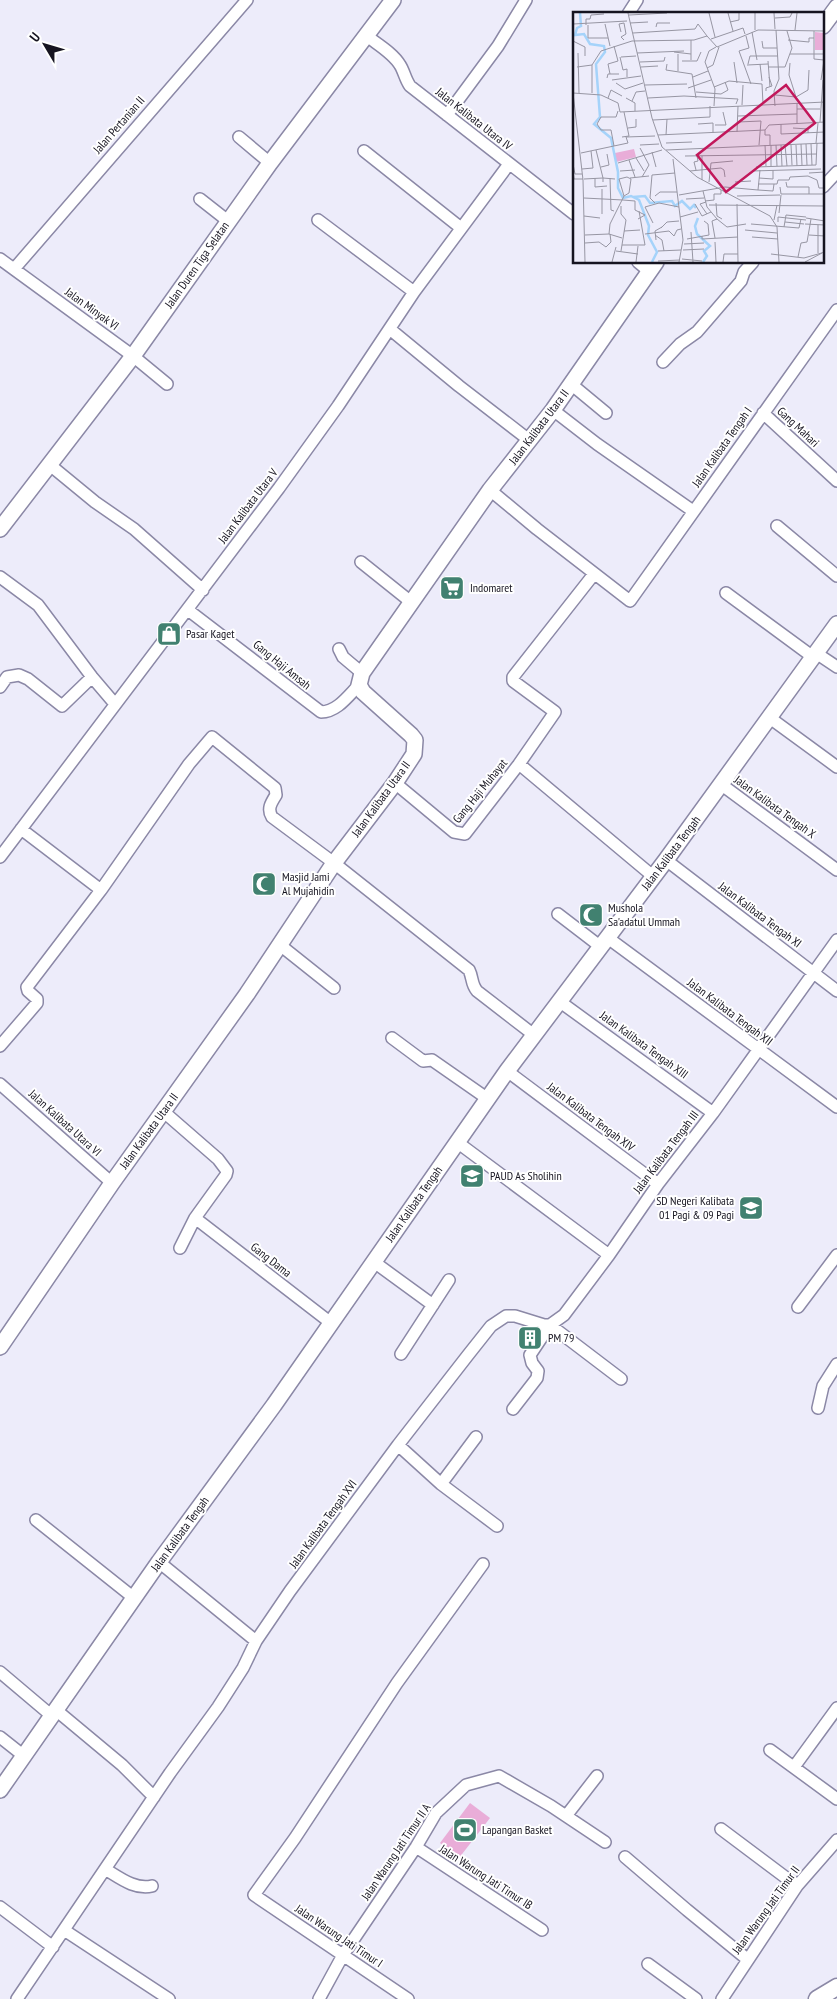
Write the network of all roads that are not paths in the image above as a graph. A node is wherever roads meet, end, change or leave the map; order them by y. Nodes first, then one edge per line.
1 (246, 0) edge
2 (393, 0) edge
3 (526, 0) edge
4 (637, 0) edge
5 (837, 7) edge
6 (629, 12) edge
7 (824, 25) edge
8 (367, 36) junction
9 (446, 115) junction
10 (239, 137) dead end
11 (364, 151) dead end
12 (270, 163) junction
13 (508, 164) junction
14 (837, 172) edge
15 (824, 186) edge
16 (200, 198) dead end
17 (573, 213) edge
18 (318, 220) dead end
19 (228, 221) junction
20 (460, 228) junction
21 (0, 259) edge
22 (751, 264) edge
23 (648, 266) edge
24 (14, 269) junction
25 (414, 292) junction
26 (837, 310) edge
27 (390, 330) junction
28 (134, 356) junction
29 (663, 362) dead end
30 (167, 384) dead end
31 (571, 384) junction
32 (552, 410) junction
33 (606, 413) dead end
34 (763, 413) junction
35 (529, 440) junction
36 (50, 465) junction
37 (837, 481) edge
38 (490, 490) junction
39 (694, 511) junction
40 (2, 521) edge
41 (777, 526) dead end
42 (361, 562) dead end
43 (594, 574) junction
44 (837, 576) edge
45 (0, 577) edge
46 (203, 590) junction
47 (726, 593) dead end
48 (411, 602) junction
49 (188, 610) junction
50 (837, 624) edge
51 (339, 649) dead end
52 (815, 655) junction
53 (837, 667) edge
54 (4, 674) edge
55 (92, 677) junction
56 (360, 679) junction
57 (0, 687) edge
58 (116, 704) junction
59 (770, 718) junction
60 (519, 764) junction
61 (837, 766) edge
62 (395, 783) junction
63 (722, 785) junction
64 (21, 829) junction
65 (0, 857) edge
66 (666, 860) junction
67 (334, 863) junction
68 (837, 870) edge
69 (654, 877) junction
70 (101, 890) junction
71 (558, 914) dead end
72 (837, 940) edge
73 (604, 942) junction
74 (280, 946) junction
75 (813, 973) junction
76 (334, 988) dead end
77 (837, 991) edge
78 (559, 1001) junction
79 (534, 1036) junction
80 (392, 1038) dead end
81 (0, 1046) edge
82 (758, 1050) junction
83 (507, 1071) junction
84 (0, 1084) edge
85 (488, 1099) junction
86 (837, 1107) edge
87 (164, 1112) junction
88 (713, 1112) junction
89 (457, 1142) junction
90 (112, 1183) junction
91 (658, 1184) junction
92 (195, 1218) junction
93 (180, 1248) dead end
94 (609, 1255) junction
95 (837, 1255) edge
96 (374, 1262) junction
97 (450, 1280) dead end
98 (432, 1305) junction
99 (798, 1307) dead end
100 (331, 1324) junction
101 (550, 1325) junction
102 (0, 1347) edge
103 (401, 1354) dead end
104 (837, 1364) edge
105 (621, 1379) dead end
106 (818, 1408) dead end
107 (513, 1410) dead end
108 (476, 1437) dead end
109 (398, 1445) junction
110 (441, 1484) junction
111 (36, 1520) dead end
112 (496, 1526) dead end
113 (159, 1562) junction
114 (483, 1564) dead end
115 (134, 1598) junction
116 (256, 1641) junction
117 (0, 1672) edge
118 (837, 1708) edge
119 (54, 1713) junction
120 (0, 1737) edge
121 (770, 1750) dead end
122 (24, 1756) junction
123 (794, 1767) junction
124 (597, 1776) dead end
125 (1, 1785) edge
126 (154, 1797) junction
127 (837, 1798) edge
128 (566, 1816) junction
129 (721, 1829) dead end
130 (837, 1840) edge
131 (605, 1842) dead end
132 (416, 1847) junction
133 (625, 1857) dead end
134 (105, 1869) junction
135 (152, 1886) dead end
136 (797, 1886) junction
137 (0, 1906) edge
138 (64, 1930) junction
139 (542, 1930) dead end
140 (52, 1947) junction
141 (343, 1955) junction
142 (747, 1959) junction
143 (648, 1964) dead end
144 (837, 1987) edge
145 (17, 1999) edge
146 (169, 1999) edge
147 (319, 1999) edge
148 (408, 1999) edge
149 (696, 1999) edge
150 (722, 1999) edge
151 (817, 1999) edge

1 - 24 street, Jalan Pertanian II
2 - 8 street, Jalan Duren Tiga Selatan
3 - 9 street
4 - 6 street
5 - 7 street
8 - 9 street, Jalan Kalibata Utara IV
8 - 12 street, Jalan Duren Tiga Selatan
9 - 13 street, Jalan Kalibata Utara IV
10 - 12 street
11 - 20 street
12 - 19 street, Jalan Duren Tiga Selatan
13 - 17 street, Jalan Kalibata Utara IV
13 - 20 street, Jalan Kalibata Utara V
14 - 15 street
16 - 19 street
18 - 25 street
19 - 28 street, Jalan Duren Tiga Selatan
20 - 25 street, Jalan Kalibata Utara V
21 - 24 street, Jalan Minyak VI
22 - 29 street
23 - 31 street, Jalan Kalibata Utara II
24 - 28 street, Jalan Minyak VI
25 - 27 street, Jalan Kalibata Utara V
26 - 34 street, Jalan Kalibata Tengah I
27 - 35 street
27 - 46 street, Jalan Kalibata Utara V
28 - 30 street, Jalan Minyak VI
28 - 36 street, Jalan Duren Tiga Selatan
31 - 32 street, Jalan Kalibata Utara II
31 - 33 street
32 - 35 street, Jalan Kalibata Utara II
32 - 39 street
34 - 37 street, Gang Mahari
34 - 39 street, Jalan Kalibata Tengah I
35 - 38 street, Jalan Kalibata Utara II
36 - 40 street, Jalan Duren Tiga Selatan
36 - 46 street
38 - 43 street
38 - 48 street, Jalan Kalibata Utara II
39 - 43 street, Jalan Kalibata Tengah I
41 - 44 street
42 - 48 street
43 - 60 street
45 - 55 street
46 - 49 street, Jalan Kalibata Utara V
47 - 52 street
48 - 56 street, Jalan Kalibata Utara II
49 - 56 street, Gang Haji Amsah
49 - 58 street, Jalan Kalibata Utara V
50 - 52 street, Jalan Kalibata Tengah
51 - 56 street
52 - 53 street
52 - 59 street, Jalan Kalibata Tengah
54 - 55 street
54 - 57 street
55 - 58 street
56 - 62 street, Jalan Kalibata Utara II
58 - 64 street, Jalan Kalibata Utara V
59 - 61 street
59 - 63 street, Jalan Kalibata Tengah
60 - 62 street, Gang Haji Muhayat
60 - 69 street, Gang Haji Muhayat
62 - 67 street, Jalan Kalibata Utara II
63 - 66 street, Jalan Kalibata Tengah
63 - 68 street, Jalan Kalibata Tengah X
64 - 65 street, Jalan Kalibata Utara V
64 - 70 street
66 - 69 street, Jalan Kalibata Tengah
66 - 75 street, Jalan Kalibata Tengah XI
67 - 70 street
67 - 74 street, Jalan Kalibata Utara II
67 - 79 street
69 - 73 street, Jalan Kalibata Tengah
70 - 81 street
71 - 73 street, Jalan Kalibata Tengah XII
72 - 75 street, Jalan Kalibata Tengah III
73 - 78 street, Jalan Kalibata Tengah
73 - 82 street, Jalan Kalibata Tengah XII
74 - 76 street
74 - 87 street, Jalan Kalibata Utara II
75 - 77 street, Jalan Kalibata Tengah XI
75 - 82 street, Jalan Kalibata Tengah III
78 - 79 street, Jalan Kalibata Tengah
78 - 88 street, Jalan Kalibata Tengah XIII
79 - 83 street, Jalan Kalibata Tengah
80 - 85 street
82 - 86 street, Jalan Kalibata Tengah XII
82 - 88 street, Jalan Kalibata Tengah III
83 - 85 street, Jalan Kalibata Tengah
83 - 91 street, Jalan Kalibata Tengah XIV
84 - 90 street, Jalan Kalibata Utara VI
85 - 89 street, Jalan Kalibata Tengah
87 - 90 street, Jalan Kalibata Utara II
87 - 92 street
88 - 91 street, Jalan Kalibata Tengah III
89 - 94 street
89 - 96 street, Jalan Kalibata Tengah
90 - 102 street, Jalan Kalibata Utara II
91 - 94 street, Jalan Kalibata Tengah III
92 - 93 street
92 - 100 street, Gang Dama
94 - 101 street, Jalan Kalibata Tengah III
95 - 99 street
96 - 98 street
96 - 100 street, Jalan Kalibata Tengah
97 - 98 street
98 - 103 street
100 - 113 street, Jalan Kalibata Tengah
101 - 105 street
101 - 107 street, Jalan Kalibata Tengah III
101 - 109 street, Jalan Kalibata Tengah XVI
104 - 106 street
108 - 110 street
109 - 110 street
109 - 116 street, Jalan Kalibata Tengah XVI
110 - 112 street
111 - 115 street
113 - 115 street, Jalan Kalibata Tengah
113 - 116 street
114 - 141 street, Jalan Warung Jati Timur I
115 - 119 street, Jalan Kalibata Tengah
116 - 126 street, Jalan Kalibata Tengah XVI
117 - 119 street
118 - 123 street
119 - 122 street, Jalan Kalibata Tengah
119 - 126 street
120 - 122 street
121 - 123 street
122 - 125 street, Jalan Kalibata Tengah
123 - 127 street
124 - 128 street
126 - 134 street, Jalan Kalibata Tengah XVI
128 - 131 street, Jalan Warung Jati Timur II A
128 - 132 street, Jalan Warung Jati Timur II A
129 - 136 street
130 - 136 street, Jalan Warung Jati Timur II
132 - 139 street, Jalan Warung Jati Timur IB
132 - 141 street, Jalan Warung Jati Timur II A
133 - 142 street
134 - 135 street
134 - 138 street, Jalan Kalibata Tengah XVI
136 - 142 street, Jalan Warung Jati Timur II
137 - 140 street
138 - 140 street, Jalan Kalibata Tengah XVI
138 - 146 street
140 - 145 street, Jalan Kalibata Tengah XVI
141 - 147 street, Jalan Warung Jati Timur II A
141 - 148 street, Jalan Warung Jati Timur I
142 - 150 street, Jalan Warung Jati Timur II
143 - 149 street
144 - 151 main road

